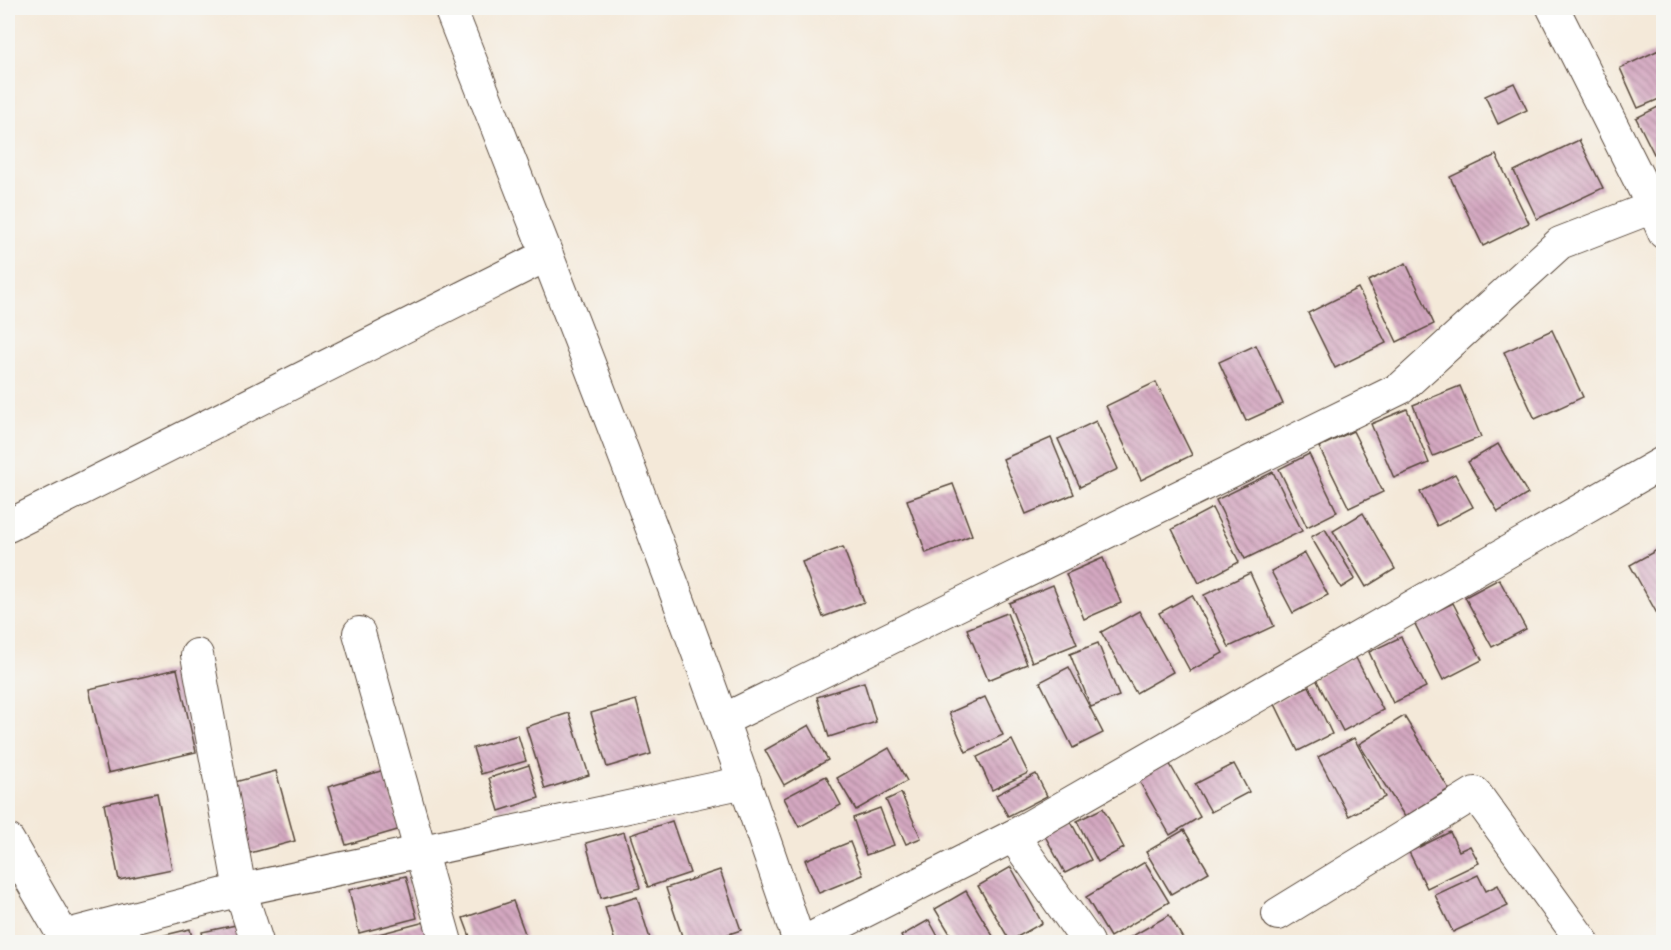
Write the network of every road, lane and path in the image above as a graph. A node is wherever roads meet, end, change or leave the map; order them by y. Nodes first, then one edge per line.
1 (450, 8) edge
2 (1553, 8) edge
3 (1658, 220) edge
4 (547, 255) junction
5 (1664, 462) edge
6 (8, 526) edge
7 (359, 633) dead end
8 (197, 655) dead end
9 (723, 720) junction
10 (746, 782) junction
11 (1013, 836) junction
12 (8, 840) edge
13 (421, 849) junction
14 (240, 890) junction
15 (1278, 914) dead end
16 (66, 939) edge
17 (257, 942) edge
18 (446, 942) edge
19 (799, 942) edge
20 (804, 942) edge
21 (1088, 942) edge
22 (1583, 942) edge

1 - 4 street
2 - 3 street
3 - 9 street
4 - 6 street
4 - 9 street
5 - 11 street
7 - 13 street
8 - 14 street
9 - 10 street
10 - 13 street
10 - 19 street
11 - 20 street
11 - 21 street
12 - 16 street
13 - 14 street
13 - 18 street
14 - 16 street
14 - 17 street
15 - 22 street

